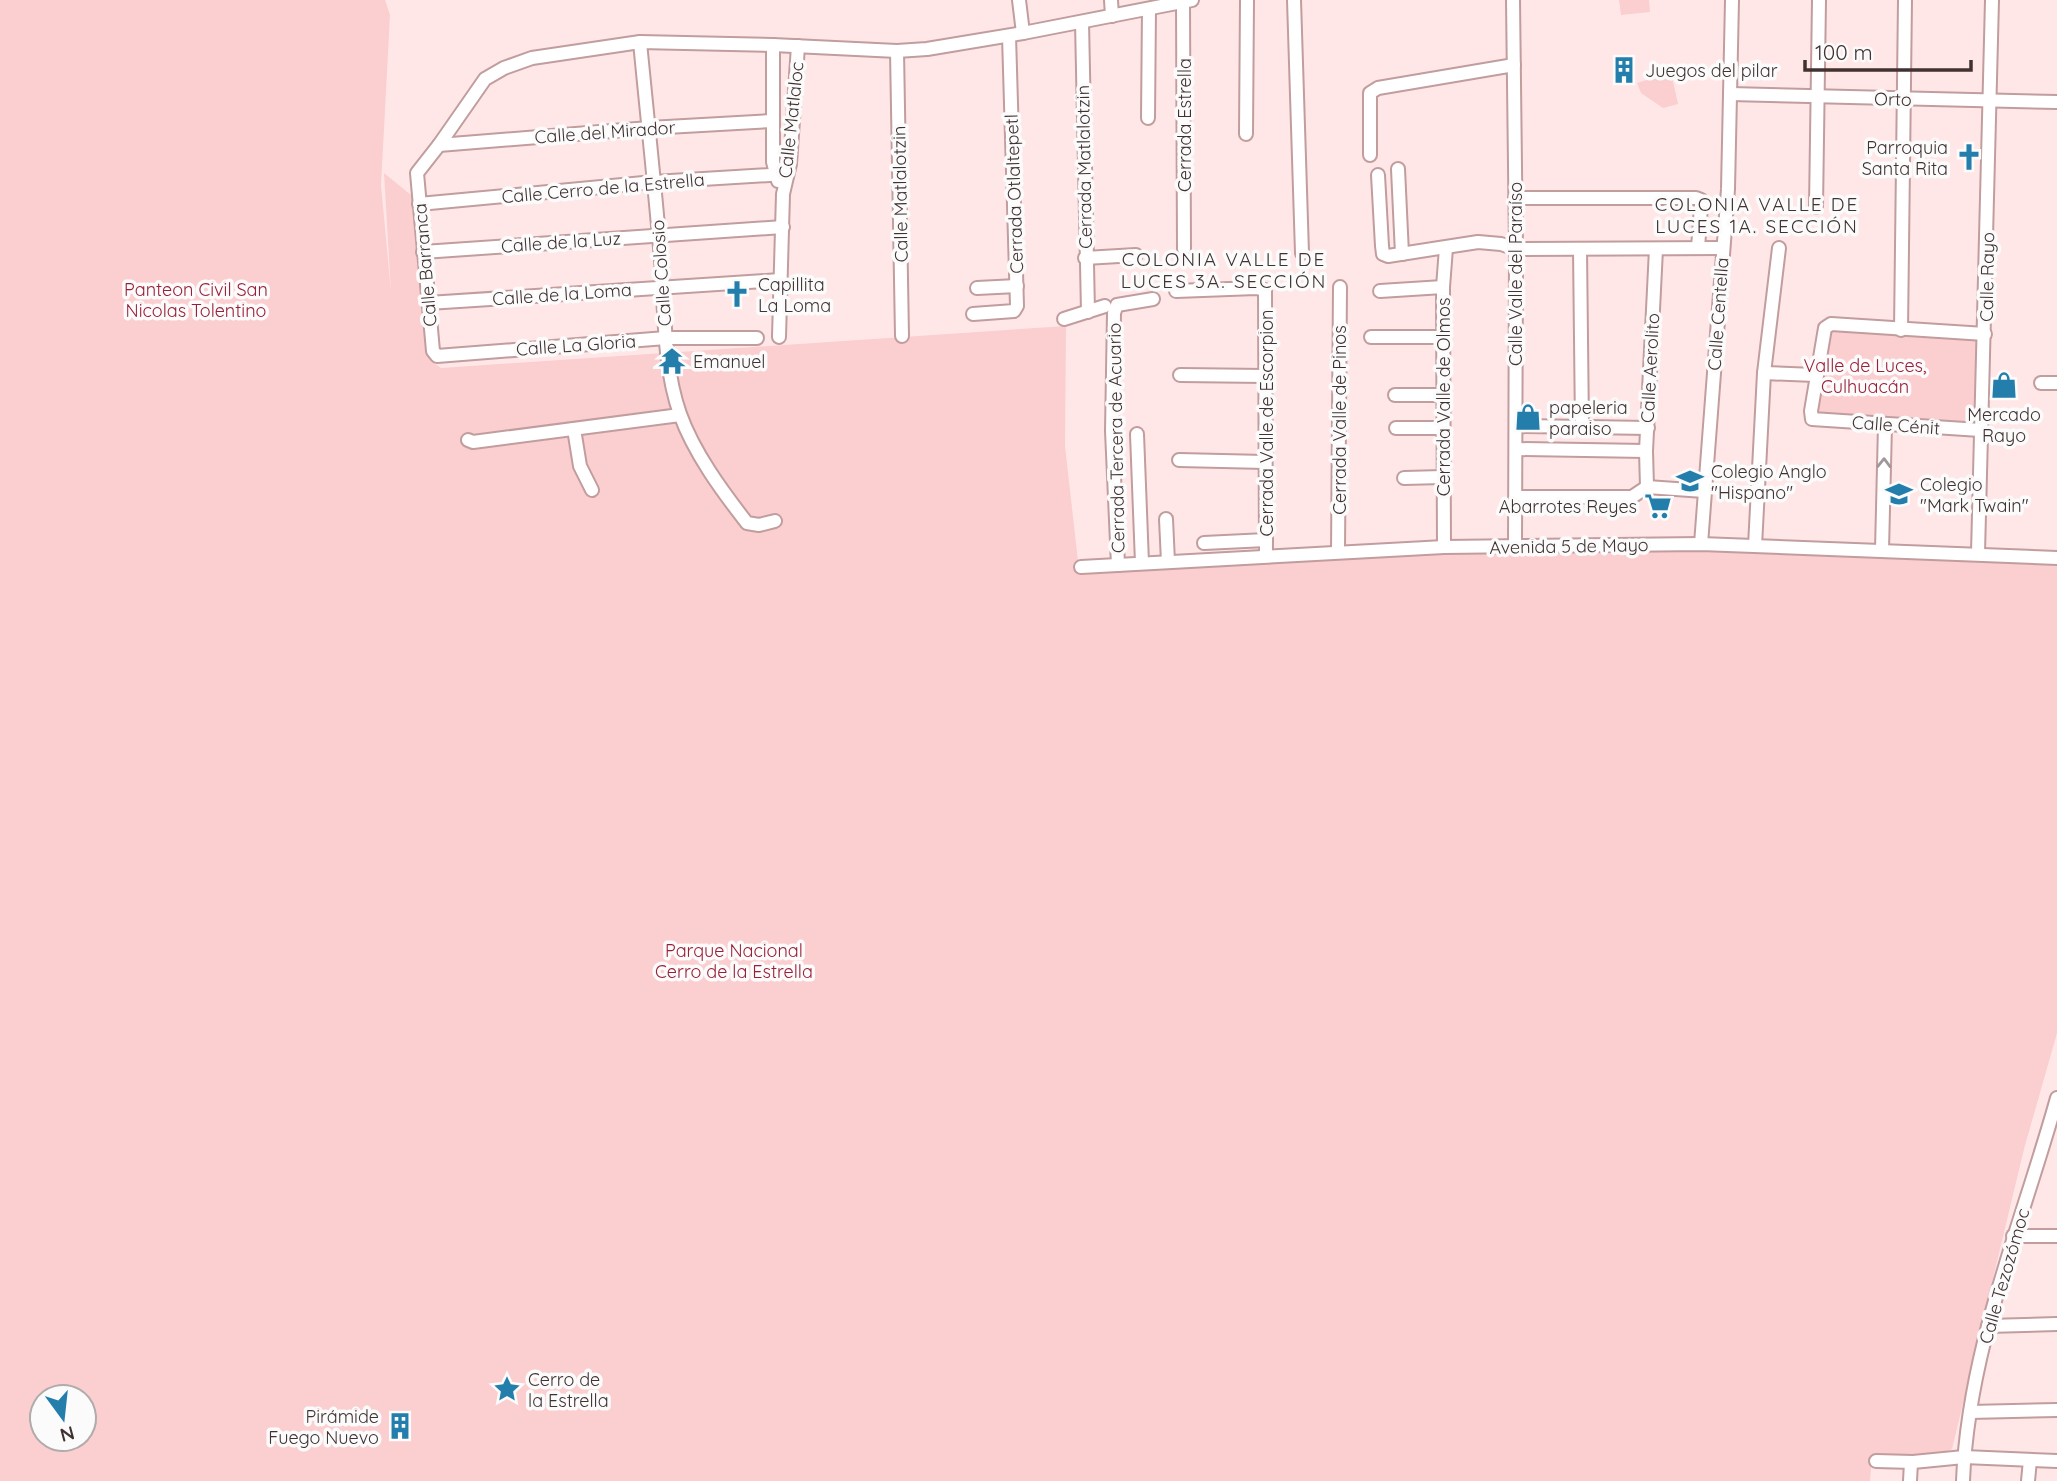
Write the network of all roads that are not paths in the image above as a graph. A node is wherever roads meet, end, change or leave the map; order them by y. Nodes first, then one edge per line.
1 (1019, 0) edge
2 (1111, 0) edge
3 (1247, 0) edge
4 (1294, 0) edge
5 (1513, 0) edge
6 (1732, 0) edge
7 (1819, 0) edge
8 (1905, 0) edge
9 (1992, 0) edge
10 (1188, 1) edge
11 (1169, 2) edge
12 (1149, 9) junction
13 (1112, 16) junction
14 (1082, 22) junction
15 (1023, 33) junction
16 (1009, 36) junction
17 (640, 42) junction
18 (773, 45) junction
19 (798, 46) junction
20 (897, 51) junction
21 (1514, 65) junction
22 (1730, 94) junction
23 (1818, 97) junction
24 (1903, 99) junction
25 (1990, 102) junction
26 (2057, 102) edge
27 (1148, 118) dead end
28 (772, 121) junction
29 (649, 128) junction
30 (1246, 134) dead end
31 (439, 145) junction
32 (1370, 155) dead end
33 (1398, 169) dead end
34 (781, 174) junction
35 (1378, 175) dead end
36 (654, 182) junction
37 (1515, 198) junction
38 (419, 204) junction
39 (1816, 207) dead end
40 (782, 227) junction
41 (659, 236) junction
42 (1446, 248) junction
43 (1698, 248) junction
44 (1723, 248) junction
45 (1779, 248) dead end
46 (1184, 249) dead end
47 (1516, 249) junction
48 (1580, 249) junction
49 (1656, 249) junction
50 (423, 251) junction
51 (1302, 253) dead end
52 (1402, 254) junction
53 (1136, 255) dead end
54 (1085, 258) junction
55 (780, 280) junction
56 (1017, 286) junction
57 (1340, 287) dead end
58 (1443, 287) junction
59 (663, 288) junction
60 (977, 288) dead end
61 (1176, 291) dead end
62 (1380, 291) dead end
63 (1153, 299) dead end
64 (428, 303) junction
65 (1105, 306) dead end
66 (1088, 312) junction
67 (973, 314) dead end
68 (1064, 319) dead end
69 (1900, 330) junction
70 (1985, 334) junction
71 (902, 336) dead end
72 (779, 337) dead end
73 (1371, 337) dead end
74 (1442, 337) junction
75 (666, 338) junction
76 (757, 338) dead end
77 (437, 356) joint
78 (1764, 373) junction
79 (1180, 375) dead end
80 (1265, 376) junction
81 (1815, 376) junction
82 (2041, 383) dead end
83 (2057, 383) edge
84 (1395, 395) dead end
85 (1443, 395) junction
86 (680, 415) junction
87 (1885, 425) junction
88 (1516, 426) junction
89 (1582, 427) junction
90 (1396, 428) dead end
91 (1443, 428) junction
92 (1648, 428) junction
93 (574, 429) junction
94 (1980, 430) junction
95 (1137, 434) dead end
96 (468, 440) dead end
97 (1516, 449) junction
98 (1646, 451) junction
99 (1180, 460) dead end
100 (1265, 463) junction
101 (1443, 477) junction
102 (1404, 478) dead end
103 (1647, 486) junction
104 (592, 490) dead end
105 (1704, 491) junction
106 (1516, 498) junction
107 (1166, 519) dead end
108 (775, 521) dead end
109 (1266, 540) junction
110 (1204, 543) dead end
111 (1701, 544) junction
112 (1444, 547) junction
113 (1515, 547) junction
114 (1755, 547) junction
115 (1882, 550) junction
116 (1338, 552) junction
117 (1978, 554) junction
118 (1266, 556) junction
119 (2057, 558) edge
120 (1168, 562) junction
121 (1142, 563) junction
122 (1118, 565) junction
123 (1081, 567) dead end
124 (2057, 1098) edge
125 (2043, 1150) junction
126 (2057, 1150) edge
127 (2012, 1236) junction
128 (2057, 1236) edge
129 (2057, 1324) edge
130 (1988, 1326) junction
131 (2057, 1410) edge
132 (1970, 1412) junction
133 (1964, 1457) junction
134 (2030, 1460) junction
135 (1876, 1461) dead end
136 (2057, 1461) edge
137 (1911, 1462) junction
138 (1910, 1481) edge
139 (1963, 1481) edge
140 (2028, 1481) edge

1 - 15 street
2 - 13 street
3 - 30 street
4 - 51 street
5 - 21 street, Calle Valle del Paraíso
6 - 22 street, Calle Centella
7 - 23 street
8 - 24 street
9 - 25 street, Calle Rayo
10 - 11 street
10 - 46 street, Cerrada Estrella
11 - 12 street
12 - 13 street
12 - 27 street
13 - 14 street
14 - 15 street
14 - 54 street, Cerrada Matlalotzin
15 - 16 street
16 - 20 street
16 - 56 street, Cerrada Otlaltepetl
17 - 18 street
17 - 29 street, Calle Colosio
17 - 31 street
18 - 19 street
18 - 28 street, Calle Matlaloc
19 - 20 street
19 - 34 street, Calle Matlaloc
20 - 71 street, Calle Matlalotzin
21 - 32 street
21 - 37 street, Calle Valle del Paraíso
22 - 23 street, Orto
22 - 44 street, Calle Centella
23 - 24 street, Orto
23 - 39 street
24 - 25 street, Orto
24 - 69 street
25 - 26 street, Orto
25 - 70 street, Calle Rayo
28 - 29 street, Calle del Mirador
28 - 34 street, Calle Matlaloc
29 - 31 street, Calle del Mirador
29 - 36 street, Calle Colosio
31 - 38 street, Calle Barranca
33 - 52 street
34 - 36 street, Calle Cerro de la Estrella
34 - 40 street, Calle Matlaloc
35 - 52 street
36 - 38 street, Calle Cerro de la Estrella
36 - 41 street, Calle Colosio
37 - 43 street
37 - 47 street, Calle Valle del Paraíso
38 - 50 street, Calle Barranca
40 - 41 street, Calle de la Luz
40 - 55 street, Calle Matlaloc
41 - 50 street, Calle de la Luz
41 - 59 street, Calle Colosio
42 - 47 street
42 - 52 street
42 - 58 street, Cerrada Valle de Olmos
43 - 44 street
43 - 49 street
44 - 105 street, Calle Centella
45 - 78 street
47 - 48 street
47 - 88 street, Calle Valle del Paraíso
48 - 49 street
48 - 89 street
49 - 92 street, Calle Aerolito
50 - 64 street, Calle Barranca
53 - 54 street
54 - 66 street, Cerrada Matlalotzin
55 - 59 street, Calle de la Loma
55 - 72 street, Calle Matlaloc
56 - 60 street
56 - 67 street, Cerrada Otlaltepetl
57 - 116 street, Cerrada Valle de Pinos
58 - 62 street
58 - 74 street, Cerrada Valle de Olmos
59 - 64 street, Calle de la Loma
59 - 75 street, Calle Colosio
61 - 80 street, Cerrada Valle de Escorpion
63 - 122 street, Cerrada Tercera de Acuario
64 - 77 street, Calle Barranca
65 - 66 street
66 - 68 street
69 - 70 street
69 - 81 street
70 - 94 street, Calle Rayo
73 - 74 street
74 - 85 street, Cerrada Valle de Olmos
75 - 76 street, Calle La Gloria
75 - 77 street, Calle La Gloria
75 - 86 street, Calle Colosio
78 - 81 street
78 - 114 street
79 - 80 street
80 - 100 street, Cerrada Valle de Escorpion
81 - 87 street, Calle Cénit
82 - 83 street
84 - 85 street
85 - 91 street, Cerrada Valle de Olmos
86 - 93 street
86 - 108 street, Calle Colosio
87 - 94 street, Calle Cénit
115 -> 87 street
88 - 89 street
88 - 97 street, Calle Valle del Paraíso
89 - 92 street
90 - 91 street
91 - 101 street, Cerrada Valle de Olmos
92 - 98 street, Calle Aerolito
93 - 96 street
93 - 104 street
94 - 117 street, Calle Rayo
95 - 121 street
97 - 98 street
97 - 106 street, Calle Valle del Paraíso
98 - 103 street, Calle Aerolito
99 - 100 street
100 - 109 street, Cerrada Valle de Escorpion
101 - 102 street
101 - 112 street, Cerrada Valle de Olmos
103 - 105 street
103 - 106 street
105 - 111 street, Calle Centella
106 - 113 street, Calle Valle del Paraíso
107 - 120 street
109 - 110 street
109 - 118 street, Cerrada Valle de Escorpion
111 - 113 street, Avenida 5 de Mayo
111 - 114 street, Avenida 5 de Mayo
112 - 113 street, Avenida 5 de Mayo
112 - 116 street, Avenida 5 de Mayo
114 - 115 street, Avenida 5 de Mayo
115 - 117 street, Avenida 5 de Mayo
116 - 118 street, Avenida 5 de Mayo
117 - 119 street, Avenida 5 de Mayo
118 - 120 street, Avenida 5 de Mayo
120 - 121 street, Avenida 5 de Mayo
121 - 122 street, Avenida 5 de Mayo
122 - 123 street, Avenida 5 de Mayo
124 - 125 street, Calle Tezozómoc
125 - 126 street
125 - 127 street, Calle Tezozómoc
127 - 128 street
127 - 130 street, Calle Tezozómoc
129 - 130 street
130 - 132 street, Calle Tezozómoc
131 - 132 street
132 - 133 street, Calle Tezozómoc
133 - 134 street
133 - 137 street
133 - 139 street, Calle Tezozómoc
134 - 136 street
134 - 140 street
135 - 137 street
137 - 138 street

